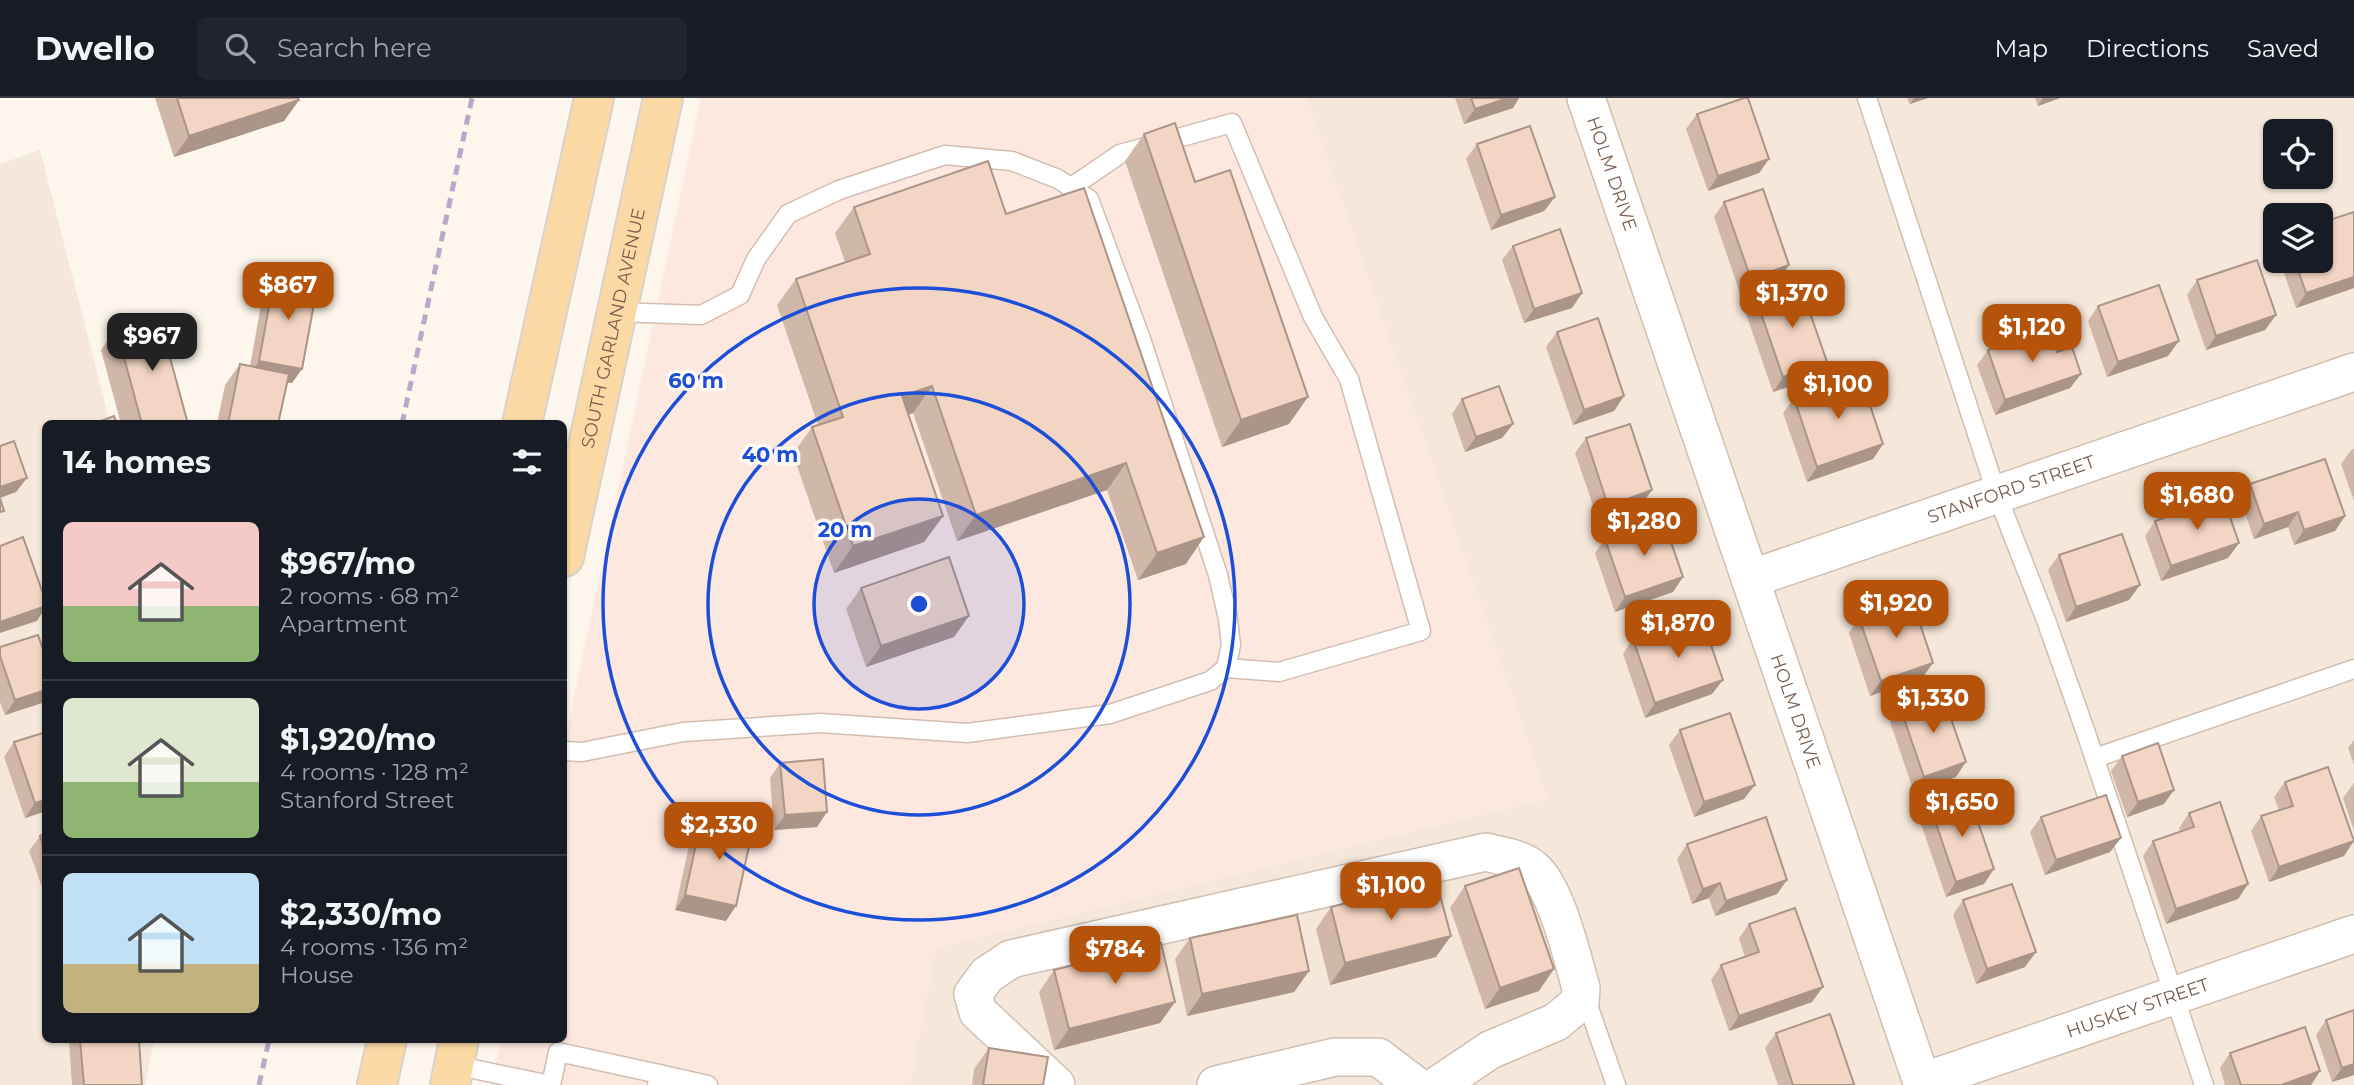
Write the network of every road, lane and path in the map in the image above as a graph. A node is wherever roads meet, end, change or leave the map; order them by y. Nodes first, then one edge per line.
1 (594, 98) edge
2 (663, 98) edge
3 (1586, 98) edge
4 (1867, 98) edge
5 (1070, 188) junction
6 (617, 312) junction
7 (2354, 372) edge
8 (523, 420) edge
9 (1997, 495) junction
10 (567, 544) edge
11 (1750, 579) junction
12 (1226, 668) junction
13 (2354, 669) edge
14 (567, 751) edge
15 (2095, 758) junction
16 (2354, 934) edge
17 (1581, 988) junction
18 (2174, 996) junction
19 (386, 1043) edge
20 (454, 1063) edge
21 (658, 1080) edge
22 (1922, 1084) edge
23 (377, 1085) edge
24 (550, 1085) edge
25 (708, 1085) edge
26 (1056, 1085) edge
27 (1216, 1085) edge
28 (1415, 1085) edge
29 (1438, 1085) edge
30 (1616, 1085) edge
31 (2204, 1085) edge

1 - 8 main road
2 - 6 main road, SOUTH GARLAND AVENUE
3 - 11 street, HOLM DRIVE
4 - 9 lane
5 - 6 lane
5 - 12 lane
5 - 12 lane
6 - 10 main road, SOUTH GARLAND AVENUE
7 - 9 street, STANFORD STREET
9 - 11 street, STANFORD STREET
9 - 15 lane
11 - 22 street, HOLM DRIVE
12 - 14 lane
13 - 15 lane
15 - 18 lane
16 - 18 street, HUSKEY STREET
17 - 26 street
17 - 29 street
17 - 30 lane
18 - 22 street, HUSKEY STREET
18 - 31 lane
19 - 23 main road
20 - 24 lane
21 - 24 lane
21 - 25 lane
27 - 28 street

